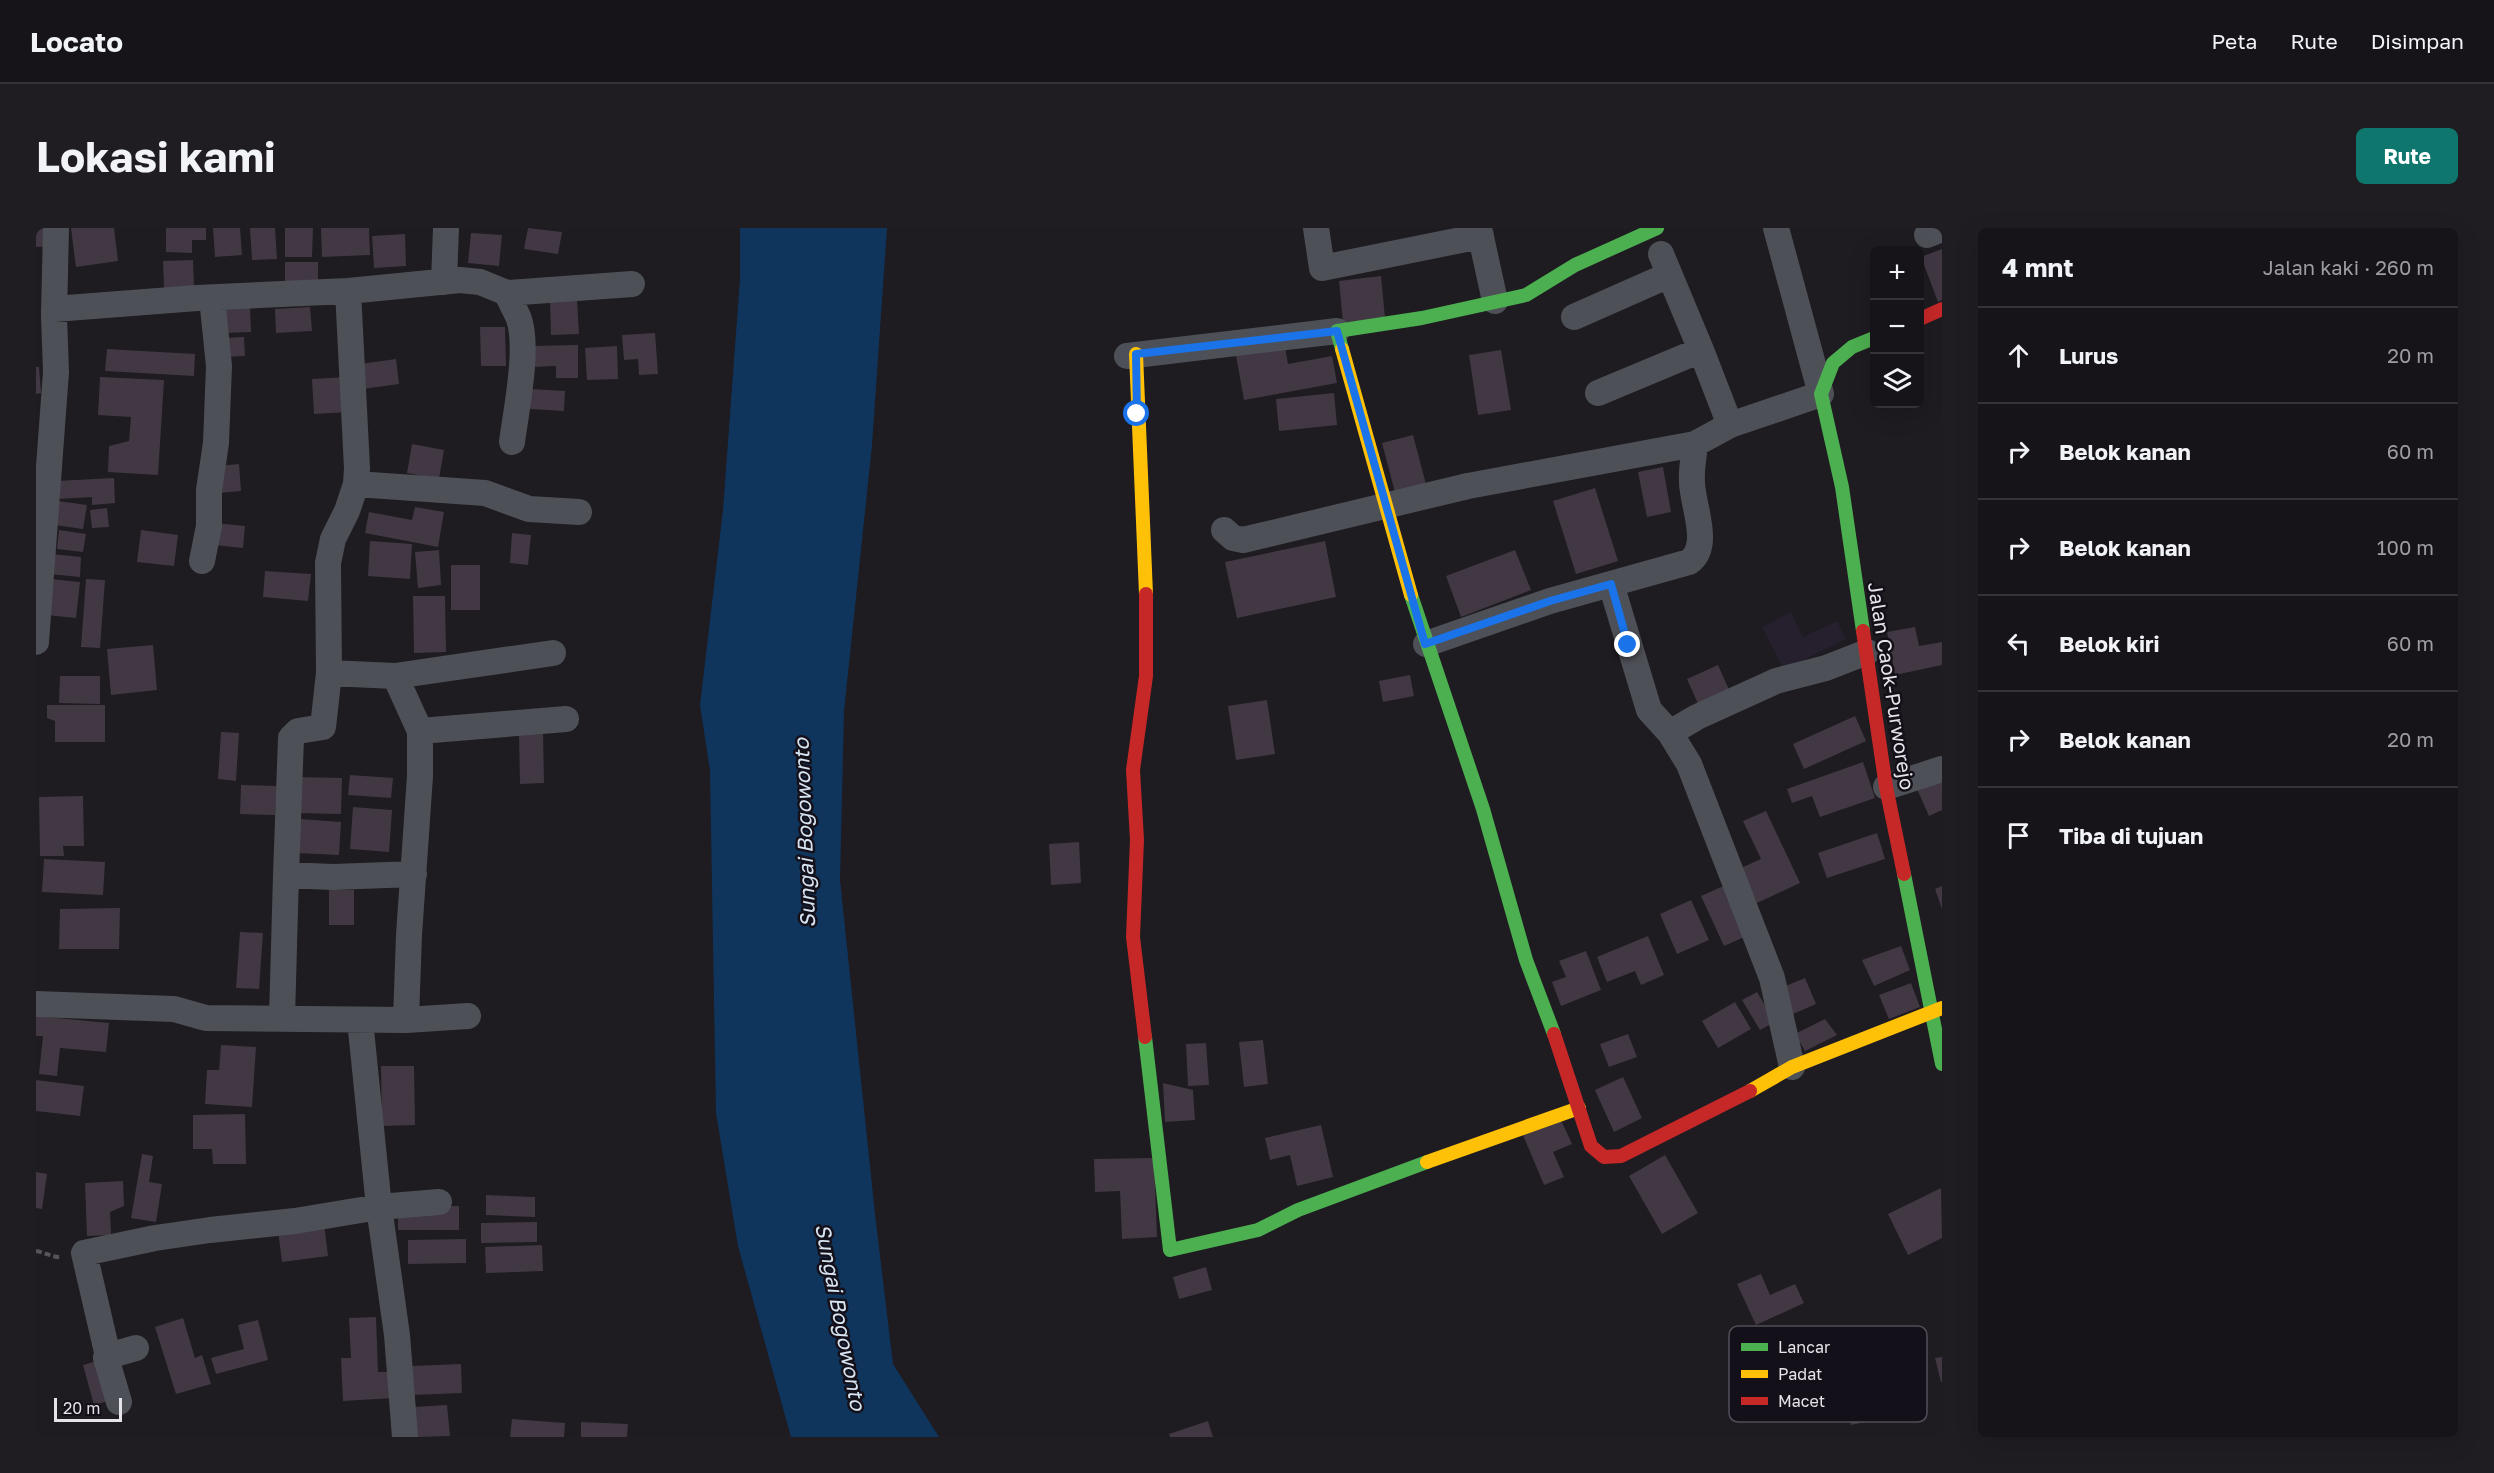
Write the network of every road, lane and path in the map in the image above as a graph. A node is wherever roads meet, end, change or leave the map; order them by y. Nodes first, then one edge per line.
1 (56, 228) edge
2 (446, 228) edge
3 (1316, 228) edge
4 (1658, 228) edge
5 (1776, 228) edge
6 (1480, 232) edge
7 (45, 256) edge
8 (444, 282) junction
9 (632, 284) dead end
10 (348, 291) junction
11 (507, 293) junction
12 (212, 298) junction
13 (1495, 301) junction
14 (54, 309) junction
15 (1942, 309) edge
16 (1574, 317) dead end
17 (1924, 317) edge
18 (1337, 331) junction
19 (1870, 340) edge
20 (1701, 350) junction
21 (1131, 355) joint
22 (1598, 393) dead end
23 (1821, 393) junction
24 (1730, 425) junction
25 (512, 442) dead end
26 (1695, 444) junction
27 (42, 483) edge
28 (356, 483) junction
29 (1385, 505) junction
30 (579, 512) dead end
31 (1224, 530) dead end
32 (202, 561) dead end
33 (1611, 584) junction
34 (36, 642) edge
35 (1425, 644) junction
36 (1867, 652) junction
37 (553, 653) dead end
38 (329, 673) junction
39 (395, 676) junction
40 (566, 719) dead end
41 (420, 731) junction
42 (1670, 733) junction
43 (1942, 769) edge
44 (1886, 787) junction
45 (414, 874) junction
46 (286, 875) junction
47 (36, 1004) edge
48 (1937, 1009) edge
49 (468, 1016) dead end
50 (282, 1018) junction
51 (360, 1020) junction
52 (406, 1020) junction
53 (1942, 1064) edge
54 (1792, 1067) junction
55 (1579, 1108) junction
56 (439, 1202) dead end
57 (379, 1207) junction
58 (136, 1348) dead end
59 (108, 1356) junction
60 (119, 1402) dead end
61 (405, 1437) edge

1 - 7 street
2 - 8 street
3 - 6 street
4 - 13 street
5 - 23 street
6 - 13 street
7 - 14 street
8 - 10 street
8 - 11 street
9 - 11 street
10 - 12 street
10 - 28 street
11 - 25 street
12 - 14 street
12 - 32 street
13 - 18 street
14 - 27 street
15 - 17 street
16 - 20 street
18 - 21 street
18 - 29 street
19 - 23 street
20 - 22 street
20 - 24 street
21 - 55 street
23 - 24 street
23 - 36 street, Jalan Caok-Purworejo
24 - 26 street
26 - 29 street
26 - 33 street
27 - 34 street
28 - 30 street
28 - 38 street
29 - 31 street
29 - 35 street
33 - 35 street
33 - 42 street
35 - 55 street
36 - 42 street
36 - 44 street, Jalan Caok-Purworejo
37 - 39 street
38 - 39 street
38 - 46 street
39 - 41 street
40 - 41 street
41 - 45 street
42 - 54 street
43 - 44 street
44 - 48 street, Jalan Caok-Purworejo
45 - 46 street
45 - 52 street
46 - 50 street
47 - 50 street
48 - 53 street, Jalan Caok-Purworejo
48 - 54 street
49 - 52 street
50 - 51 street
51 - 52 street
51 - 57 street
54 - 55 street
56 - 57 street
57 - 59 street
57 - 61 street
58 - 59 street
59 - 60 street

